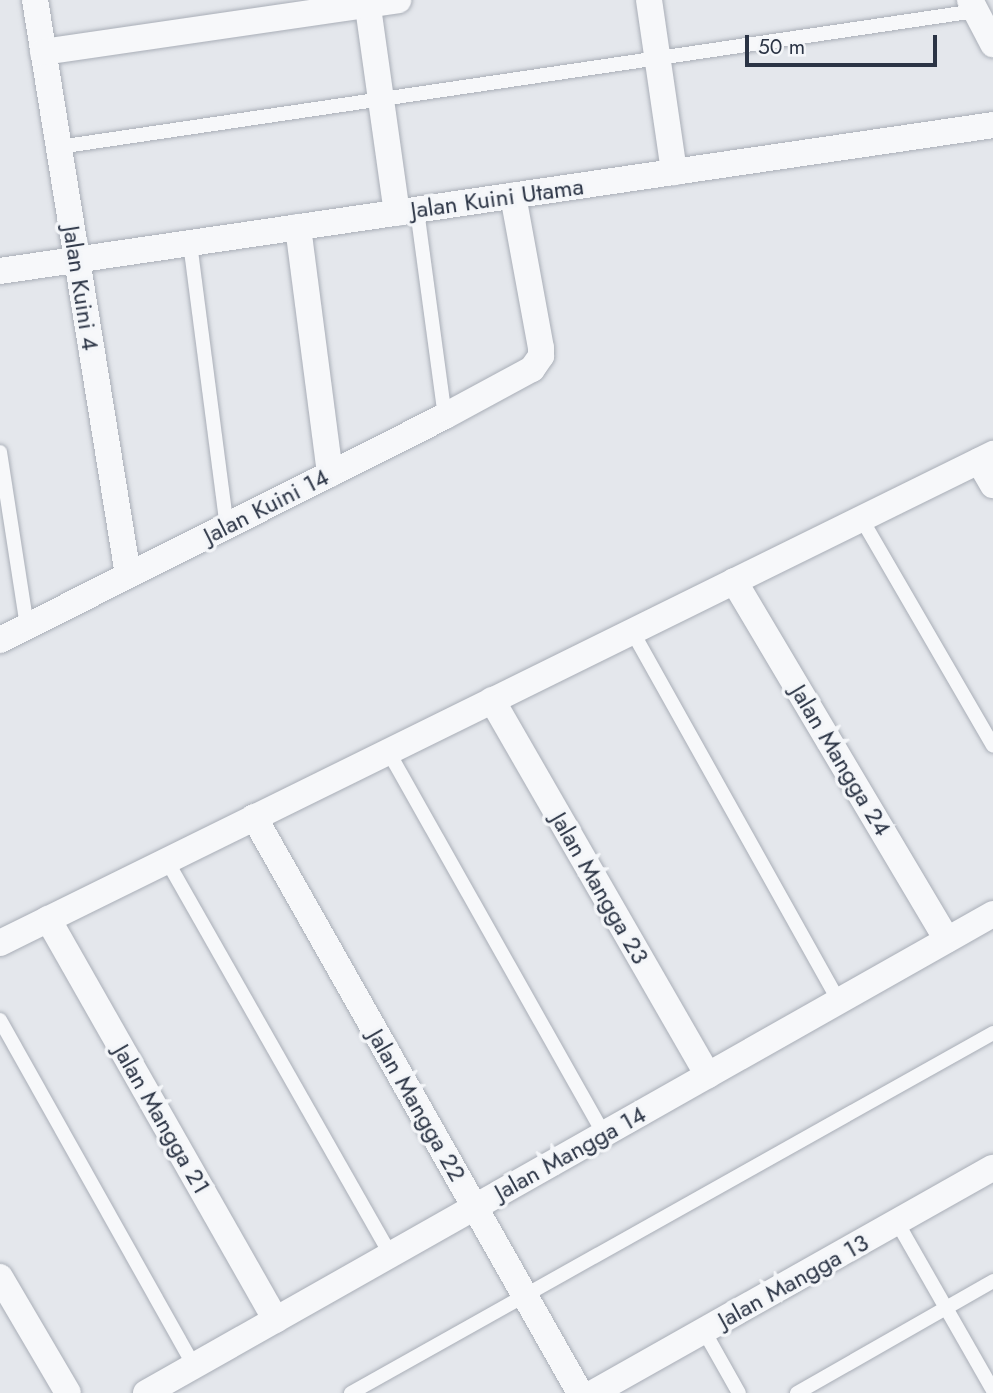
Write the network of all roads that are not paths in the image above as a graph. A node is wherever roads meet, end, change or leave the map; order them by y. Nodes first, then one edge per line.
1 (35, 0) edge
2 (398, 0) edge
3 (649, 0) edge
4 (367, 2) edge
5 (973, 6) edge
6 (993, 44) edge
7 (43, 52) junction
8 (658, 58) junction
9 (381, 99) junction
10 (993, 125) edge
11 (59, 147) junction
12 (674, 172) junction
13 (513, 196) junction
14 (407, 211) junction
15 (298, 227) junction
16 (190, 243) junction
17 (77, 260) junction
18 (0, 271) edge
19 (445, 416) junction
20 (0, 452) edge
21 (986, 457) edge
22 (330, 474) junction
23 (993, 485) edge
24 (861, 519) junction
25 (227, 526) junction
26 (128, 575) junction
27 (734, 581) junction
28 (27, 626) junction
29 (632, 631) junction
30 (0, 639) edge
31 (492, 700) junction
32 (993, 746) edge
33 (388, 751) junction
34 (254, 817) junction
35 (167, 861) junction
36 (993, 914) edge
37 (48, 919) junction
38 (947, 940) junction
39 (0, 943) edge
40 (839, 1001) junction
41 (0, 1020) edge
42 (993, 1033) edge
43 (708, 1075) junction
44 (604, 1134) junction
45 (993, 1168) edge
46 (475, 1207) junction
47 (897, 1222) junction
48 (391, 1255) junction
49 (0, 1277) edge
50 (993, 1282) edge
51 (526, 1296) junction
52 (946, 1308) junction
53 (276, 1320) junction
54 (704, 1331) junction
55 (194, 1366) junction
56 (993, 1391) edge
57 (68, 1393) edge
58 (146, 1393) edge
59 (351, 1393) edge
60 (580, 1393) edge
61 (593, 1393) edge
62 (739, 1393) edge
63 (797, 1393) edge

1 - 7 street, Jalan Kuini 4
2 - 4 street
3 - 8 street
4 - 7 street
4 - 9 street
5 - 6 street
5 - 8 lane
7 - 11 street, Jalan Kuini 4
8 - 9 lane
8 - 12 street
9 - 11 lane
9 - 14 street
10 - 12 street, Jalan Kuini Utama
11 - 17 street, Jalan Kuini 4
12 - 13 street, Jalan Kuini Utama
13 - 14 street, Jalan Kuini Utama
13 - 19 street, Jalan Kuini 14
14 - 15 street, Jalan Kuini Utama
14 - 19 lane
15 - 16 street, Jalan Kuini Utama
15 - 22 street
16 - 17 street, Jalan Kuini Utama
16 - 25 lane
17 - 18 street, Jalan Kuini Utama
17 - 26 street, Jalan Kuini 4
19 - 22 street, Jalan Kuini 14
20 - 28 lane
21 - 23 street
21 - 24 street
22 - 25 street, Jalan Kuini 14
24 - 27 street
24 - 32 lane
25 - 26 street, Jalan Kuini 14
26 - 28 street, Jalan Kuini 14
27 - 29 street
27 - 38 street, Jalan Mangga 24
28 - 30 street, Jalan Kuini 14
29 - 31 street
29 - 40 lane
31 - 33 street
31 - 43 street, Jalan Mangga 23
33 - 34 street
33 - 44 lane
34 - 35 street
34 - 46 street, Jalan Mangga 22
35 - 37 street
35 - 48 lane
36 - 38 street, Jalan Mangga 14
37 - 39 street
37 - 53 street, Jalan Mangga 21
38 - 40 street, Jalan Mangga 14
40 - 43 street, Jalan Mangga 14
41 - 55 lane
42 - 51 lane
43 - 44 street, Jalan Mangga 14
44 - 46 street, Jalan Mangga 14
45 - 47 street, Jalan Mangga 13
46 - 48 street, Jalan Mangga 14
46 - 51 street, Jalan Mangga 22
47 - 52 lane
47 - 54 street, Jalan Mangga 13
48 - 53 street, Jalan Mangga 14
49 - 57 street
50 - 52 lane
51 - 59 lane
51 - 60 street, Jalan Mangga 22
52 - 56 lane
52 - 63 lane
53 - 55 street, Jalan Mangga 14
54 - 61 street, Jalan Mangga 13
54 - 62 lane
55 - 58 street, Jalan Mangga 14

